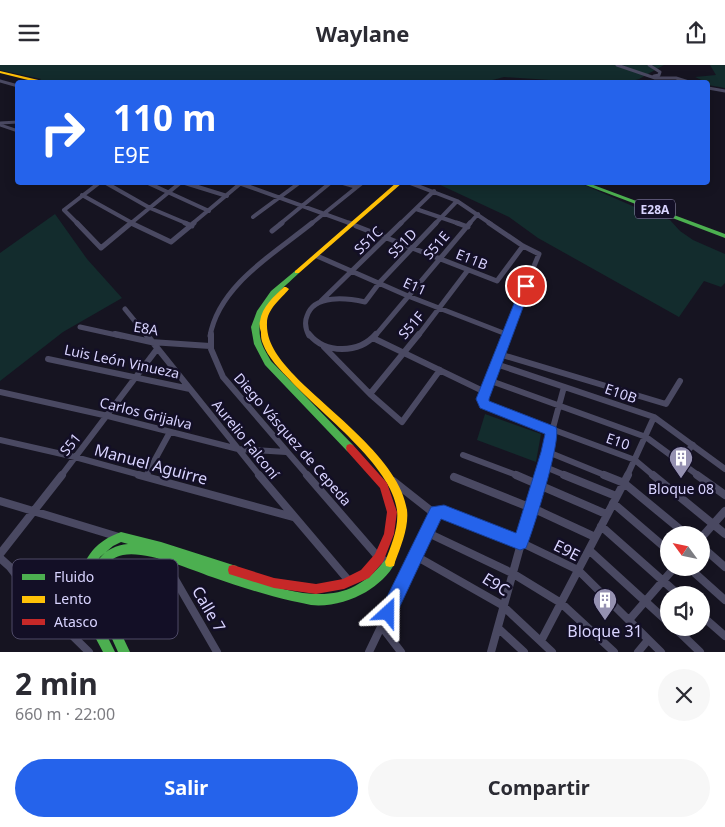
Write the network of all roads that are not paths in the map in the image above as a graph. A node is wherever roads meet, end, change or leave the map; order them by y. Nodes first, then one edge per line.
1 (617, 65) edge
2 (649, 65) edge
3 (2, 77) edge
4 (652, 77) junction
5 (15, 80) edge
6 (682, 80) edge
7 (0, 83) edge
8 (710, 88) edge
9 (725, 91) edge
10 (15, 122) edge
11 (0, 124) edge
12 (15, 130) edge
13 (96, 185) edge
14 (110, 185) edge
15 (152, 185) edge
16 (178, 185) edge
17 (192, 185) edge
18 (238, 185) edge
19 (245, 185) edge
20 (296, 185) edge
21 (328, 185) edge
22 (350, 185) edge
23 (360, 185) edge
24 (397, 185) edge
25 (402, 185) edge
26 (416, 185) edge
27 (590, 185) edge
28 (602, 185) edge
29 (357, 187) junction
30 (434, 191) junction
31 (168, 193) junction
32 (82, 195) junction
33 (227, 195) junction
34 (280, 196) junction
35 (457, 201) junction
36 (302, 206) junction
37 (150, 207) junction
38 (416, 209) junction
39 (209, 211) junction
40 (323, 213) junction
41 (478, 214) junction
42 (253, 217) dead end
43 (442, 217) junction
44 (131, 223) junction
45 (354, 225) junction
46 (192, 226) junction
47 (468, 227) junction
48 (272, 231) dead end
49 (725, 231) edge
50 (725, 236) edge
51 (387, 237) junction
52 (523, 245) junction
53 (414, 247) junction
54 (319, 257) junction
55 (440, 258) junction
56 (353, 270) junction
57 (468, 270) junction
58 (380, 282) junction
59 (408, 296) junction
60 (316, 305) junction
61 (125, 309) dead end
62 (440, 309) junction
63 (80, 327) dead end
64 (506, 334) junction
65 (373, 338) junction
66 (151, 341) junction
67 (210, 346) junction
68 (324, 347) junction
69 (157, 349) junction
70 (403, 353) junction
71 (499, 355) junction
72 (48, 359) dead end
73 (496, 364) junction
74 (440, 370) junction
75 (136, 377) junction
76 (490, 381) junction
77 (680, 381) dead end
78 (564, 387) junction
79 (190, 389) junction
80 (0, 392) edge
81 (485, 392) junction
82 (370, 394) junction
83 (559, 405) junction
84 (108, 416) junction
85 (654, 417) junction
86 (552, 431) junction
87 (170, 432) junction
88 (646, 437) junction
89 (0, 440) edge
90 (693, 445) junction
91 (238, 449) junction
92 (286, 452) junction
93 (548, 452) junction
94 (463, 455) dead end
95 (75, 457) junction
96 (635, 460) junction
97 (680, 460) junction
98 (543, 466) junction
99 (725, 469) edge
100 (146, 477) junction
101 (454, 477) dead end
102 (390, 478) junction
103 (538, 483) junction
104 (624, 483) junction
105 (725, 495) edge
106 (615, 500) junction
107 (0, 501) edge
108 (531, 507) junction
109 (33, 511) junction
110 (725, 511) edge
111 (436, 513) junction
112 (606, 514) junction
113 (293, 517) junction
114 (713, 524) junction
115 (601, 526) junction
116 (677, 526) edge
117 (710, 528) edge
118 (426, 532) junction
119 (725, 534) edge
120 (121, 537) junction
121 (594, 537) junction
122 (520, 542) junction
123 (660, 542) edge
124 (589, 550) junction
125 (161, 551) junction
126 (710, 554) edge
127 (414, 555) junction
128 (0, 556) edge
129 (379, 558) junction
130 (92, 559) edge
131 (105, 559) edge
132 (165, 559) edge
133 (390, 563) junction
134 (725, 567) edge
135 (12, 570) edge
136 (578, 570) junction
137 (512, 573) junction
138 (667, 576) edge
139 (698, 576) edge
140 (349, 581) junction
141 (663, 581) junction
142 (178, 582) edge
143 (669, 586) edge
144 (725, 599) edge
145 (645, 601) junction
146 (561, 603) junction
147 (502, 605) junction
148 (660, 615) edge
149 (629, 620) junction
150 (710, 623) edge
151 (382, 627) junction
152 (498, 627) junction
153 (683, 636) edge
154 (725, 636) edge
155 (76, 639) edge
156 (103, 639) edge
157 (118, 639) edge
158 (648, 640) junction
159 (541, 641) junction
160 (89, 652) edge
161 (109, 652) edge
162 (124, 652) edge
163 (217, 652) edge
164 (369, 652) edge
165 (401, 652) edge
166 (491, 652) edge
167 (524, 652) edge
168 (552, 652) edge
169 (614, 652) edge
170 (638, 652) edge
171 (661, 652) edge
172 (700, 652) edge

1 - 4 street
2 - 4 street
3 - 5 main road
3 - 7 street
4 - 6 street
8 - 9 street
10 - 11 street
11 - 12 street
13 - 32 street
14 - 37 street
15 - 31 street
16 - 31 street
17 - 33 street
18 - 33 street
19 - 34 street, E11B
20 - 34 street
21 - 36 street
22 - 29 street
23 - 29 street
24 - 45 main road
25 - 45 main road
26 - 30 street
27 - 50 main road, E28A
28 - 49 main road, E28A
29 - 40 street
30 - 35 street
30 - 38 street, S51C
31 - 37 street
31 - 39 street
32 - 44 street
32 - 44 street
33 - 39 street
34 - 36 street, E11B
34 - 42 street
35 - 41 street
35 - 43 street, S51D
36 - 40 street, E11B
36 - 48 street
37 - 44 street
37 - 46 street
38 - 43 street
38 - 51 street, S51C
39 - 46 street
40 - 45 street, E11B
40 - 67 street
41 - 47 street, S51E
41 - 52 street
43 - 47 street
43 - 53 street, S51D
44 - 46 street
45 - 51 street, E11B
45 - 54 main road
47 - 55 street, S51E
51 - 53 street, E11B
51 - 56 street, S51C
52 - 57 street, E11B
52 - 64 street
53 - 55 street, E11B
53 - 58 street, S51D
54 - 56 street, E11
54 - 102 main road
54 - 129 main road
55 - 57 street, E11B
55 - 59 street, S51E
56 - 58 street, E11
56 - 60 street, S51C
57 - 62 street, S51F
58 - 59 street, E11
58 - 60 street, S51D
59 - 62 street, E11
59 - 65 street, S51E
60 - 68 street
61 - 66 street, Aurelio Falconí
62 - 64 street, E11
62 - 70 street, S51F
63 - 66 street, E8A
64 - 71 street
65 - 68 street
65 - 70 street
66 - 67 street, E8A
66 - 69 street, Aurelio Falconí
67 - 92 street, Diego Vásquez de Cepeda
68 - 82 street
69 - 75 street, S51
69 - 79 street, Aurelio Falconí
70 - 74 street
70 - 82 street, S51F
71 - 73 street
71 - 77 street
72 - 75 street, Luis León Vinueza
73 - 76 street
73 - 78 street, E10B
74 - 81 street
74 - 82 street
75 - 79 street, Luis León Vinueza
75 - 84 street, S51
76 - 81 street
76 - 83 street
78 - 83 street
78 - 85 street, E10B
79 - 91 street, Aurelio Falconí
80 - 84 street, Carlos Grijalva
81 - 86 street, E10
83 - 86 street
83 - 88 street
84 - 87 street, Carlos Grijalva
84 - 95 street, S51
85 - 88 street
85 - 90 street, E10B
86 - 93 street
86 - 96 street, E10
87 - 91 street, Carlos Grijalva
87 - 100 street
88 - 96 street
88 - 97 street
89 - 95 street, Manuel Aguirre
90 - 97 street
90 - 99 street, E10B
91 - 92 street, Carlos Grijalva
91 - 113 street, Aurelio Falconí
92 - 129 street, Diego Vásquez de Cepeda
93 - 98 street
93 - 104 street
94 - 103 street
95 - 100 street, Manuel Aguirre
95 - 109 street, S51
96 - 104 street
96 - 114 street, E10
97 - 105 street
98 - 103 street
98 - 106 street
100 - 113 street, Manuel Aguirre
101 - 108 street
102 - 111 street, E9E
102 - 133 main road
103 - 108 street
103 - 112 street
104 - 106 street
104 - 116 street
106 - 112 street
106 - 123 street
107 - 109 street
108 - 121 street
108 - 122 street
109 - 120 street
109 - 128 street, S51
110 - 114 street
111 - 118 street
111 - 122 street, E9E
112 - 115 street
113 - 140 street, Aurelio Falconí
114 - 117 street
114 - 119 street, E10
115 - 121 street
115 - 141 street
118 - 127 street
118 - 137 street
120 - 125 main road
120 - 130 main road
121 - 124 street
122 - 136 street, E9E
122 - 137 street
124 - 136 street
124 - 145 street
125 - 131 main road
125 - 132 street, Calle 7
125 - 133 main road
125 - 140 main road
126 - 134 street
127 - 147 street, E9C
127 - 151 street
128 - 135 street
129 - 133 street
129 - 140 main road
136 - 146 street
136 - 149 street, E9E
137 - 146 street
137 - 147 street
138 - 141 street
139 - 144 street
141 - 143 street
141 - 145 street
142 - 163 street, Calle 7
145 - 148 street
145 - 149 street
146 - 159 street
146 - 169 street
147 - 152 street
147 - 159 street, E9C
149 - 158 street, E9E
150 - 154 street
151 - 164 street
151 - 165 street
152 - 166 street
152 - 167 street
153 - 172 street
155 - 160 street
156 - 161 main road
157 - 162 main road
158 - 170 street
158 - 171 street, E9E
159 - 168 street, E9C

